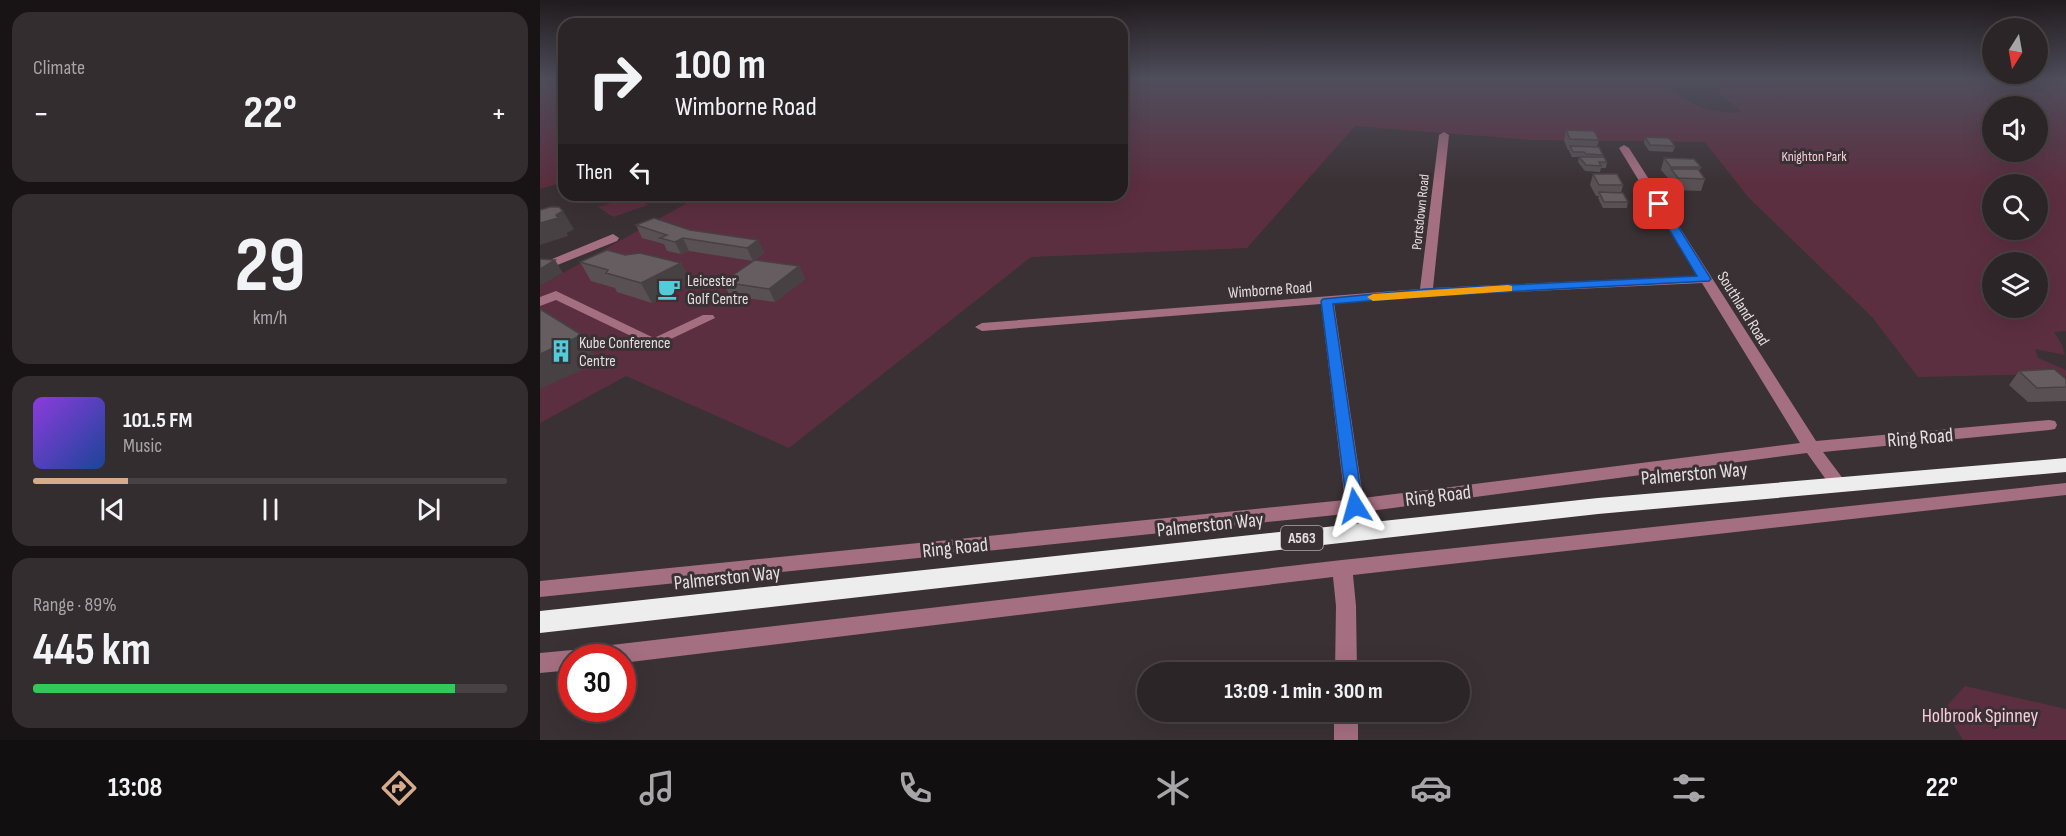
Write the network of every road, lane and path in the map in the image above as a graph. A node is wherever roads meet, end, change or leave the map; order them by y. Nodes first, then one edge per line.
1 (1443, 135) dead end
2 (1624, 148) dead end
3 (613, 238) dead end
4 (540, 268) edge
5 (1705, 279) junction
6 (1426, 292) junction
7 (1327, 301) junction
8 (540, 302) edge
9 (708, 318) dead end
10 (982, 327) dead end
11 (2049, 425) dead end
12 (1811, 447) junction
13 (2066, 465) edge
14 (1838, 484) junction
15 (2066, 489) edge
16 (1355, 506) junction
17 (1342, 568) junction
18 (540, 589) edge
19 (540, 622) edge
20 (636, 652) edge
21 (558, 661) edge
22 (1346, 662) edge
23 (540, 663) edge
24 (1346, 722) edge
25 (1346, 740) edge

1 - 6 street, Portsdown Road
2 - 5 street, Southland Road
3 - 4 street
5 - 6 street, Wimborne Road
5 - 12 street, Southland Road
6 - 7 street, Wimborne Road
7 - 10 street, Wimborne Road
7 - 16 street
8 - 9 street
11 - 12 street, Ring Road
12 - 14 street, Southland Road
12 - 16 street, Ring Road
13 - 14 highway, Palmerston Way / A563
14 - 19 highway, Palmerston Way / A563
15 - 17 street
16 - 18 street, Ring Road
17 - 20 street
17 - 22 street
21 - 23 street
24 - 25 street

